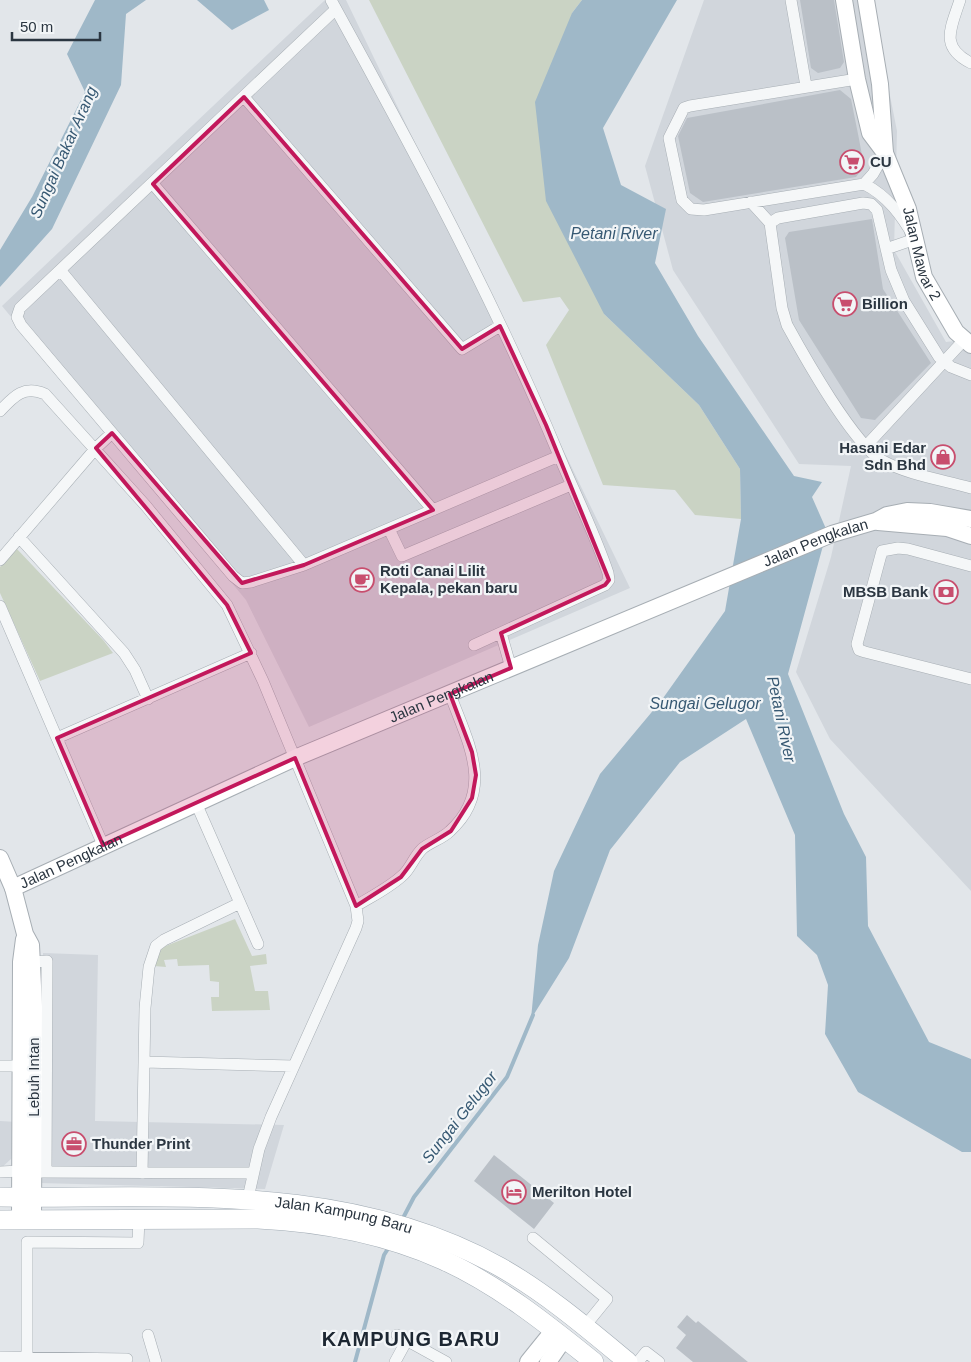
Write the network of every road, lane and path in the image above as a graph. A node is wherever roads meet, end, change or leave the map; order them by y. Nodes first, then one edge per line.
1 (791, 0) edge
2 (844, 0) edge
3 (866, 0) edge
4 (960, 0) edge
5 (334, 5) edge
6 (971, 63) edge
7 (857, 79) junction
8 (806, 86) junction
9 (244, 97) junction
10 (885, 153) junction
11 (153, 184) junction
12 (864, 184) junction
13 (751, 202) junction
14 (770, 223) junction
15 (915, 239) junction
16 (886, 249) junction
17 (61, 271) junction
18 (500, 326) junction
19 (967, 342) edge
20 (943, 362) junction
21 (971, 375) edge
22 (0, 411) edge
23 (112, 433) junction
24 (866, 446) junction
25 (96, 448) junction
26 (559, 456) junction
27 (571, 485) junction
28 (971, 488) edge
29 (433, 510) junction
30 (971, 519) edge
31 (876, 521) junction
32 (389, 529) junction
33 (20, 536) junction
34 (971, 536) edge
35 (0, 560) edge
36 (304, 565) junction
37 (971, 566) edge
38 (0, 606) edge
39 (500, 633) junction
40 (474, 644) dead end
41 (251, 653) junction
42 (511, 668) junction
43 (971, 679) edge
44 (450, 694) junction
45 (148, 699) junction
46 (57, 738) junction
47 (295, 758) junction
48 (196, 803) junction
49 (103, 845) junction
50 (0, 858) edge
51 (13, 888) junction
52 (240, 903) junction
53 (356, 906) junction
54 (25, 934) junction
55 (258, 944) dead end
56 (144, 1062) junction
57 (0, 1066) edge
58 (20, 1066) junction
59 (292, 1066) junction
60 (0, 1172) edge
61 (33, 1172) junction
62 (142, 1173) junction
63 (253, 1173) junction
64 (0, 1197) edge
65 (27, 1197) junction
66 (248, 1198) junction
67 (139, 1218) junction
68 (0, 1220) edge
69 (27, 1220) junction
70 (377, 1229) junction
71 (533, 1238) dead end
72 (501, 1268) junction
73 (585, 1326) junction
74 (560, 1333) junction
75 (148, 1335) dead end
76 (0, 1357) edge
77 (127, 1359) dead end
78 (27, 1360) edge
79 (156, 1362) edge
80 (395, 1362) edge
81 (446, 1362) edge
82 (528, 1362) edge
83 (548, 1362) edge
84 (594, 1362) edge
85 (620, 1362) edge
86 (628, 1362) edge
87 (638, 1362) edge
88 (659, 1362) edge

1 - 8 street
2 - 7 main road, Jalan Mawar 2
3 - 10 main road, Jalan Mawar 2
4 - 6 street
5 - 9 street
5 - 18 street
7 - 8 street
7 - 10 main road, Jalan Mawar 2
8 - 13 street
9 - 11 street
9 - 18 street
10 - 12 street
10 - 15 main road, Jalan Mawar 2
11 - 17 street
11 - 29 street
12 - 13 street
12 - 15 street
13 - 14 street
14 - 16 street
14 - 24 street
15 - 16 street
15 - 19 main road, Jalan Mawar 2
16 - 20 street
17 - 23 street
17 - 36 street
18 - 26 street
19 - 20 street
20 - 21 street
20 - 24 street
22 - 25 street
23 - 25 street
23 - 36 street
24 - 28 street
25 - 33 street
25 - 41 street
26 - 27 street
26 - 29 street
27 - 32 street
27 - 39 street
29 - 32 street
30 - 31 main road, Jalan Pengkalan
31 - 34 main road, Jalan Pengkalan
31 - 42 main road, Jalan Pengkalan
32 - 36 street
33 - 35 street
33 - 45 street
37 - 43 street
38 - 46 street
39 - 40 street
39 - 42 street
41 - 45 street
41 - 47 street
42 - 44 main road, Jalan Pengkalan
44 - 47 main road, Jalan Pengkalan
44 - 53 street
45 - 46 street
46 - 49 street
47 - 48 main road, Jalan Pengkalan
47 - 53 street
48 - 49 main road, Jalan Pengkalan
48 - 52 street
49 - 51 main road, Jalan Pengkalan
50 - 51 main road, Lebuh Intan
51 - 54 main road, Lebuh Intan
52 - 55 street
52 - 56 street
53 - 59 street
54 - 58 main road, Lebuh Intan
54 - 61 main road, Lebuh Intan
56 - 59 street
56 - 62 street
57 - 58 street
58 - 61 main road, Lebuh Intan
59 - 63 street
60 - 61 street
61 - 62 street
61 - 65 main road, Lebuh Intan
62 - 63 street
63 - 66 street
64 - 65 main road, Jalan Kampung Baru
65 - 66 main road, Jalan Kampung Baru
65 - 69 main road, Lebuh Intan
66 - 70 main road, Jalan Kampung Baru
67 - 69 main road, Jalan Kampung Baru
67 - 70 main road, Jalan Kampung Baru
67 - 78 street
68 - 69 main road, Jalan Kampung Baru
70 - 72 main road, Jalan Kampung Baru
70 - 74 main road, Jalan Kampung Baru
71 - 73 street
72 - 73 main road, Jalan Kampung Baru
72 - 74 main road
73 - 86 main road, Jalan Kampung Baru
74 - 82 main road
74 - 83 main road
74 - 84 main road, Jalan Kampung Baru
74 - 85 main road
75 - 79 street
76 - 78 street
77 - 78 street
80 - 81 street
87 - 88 street

